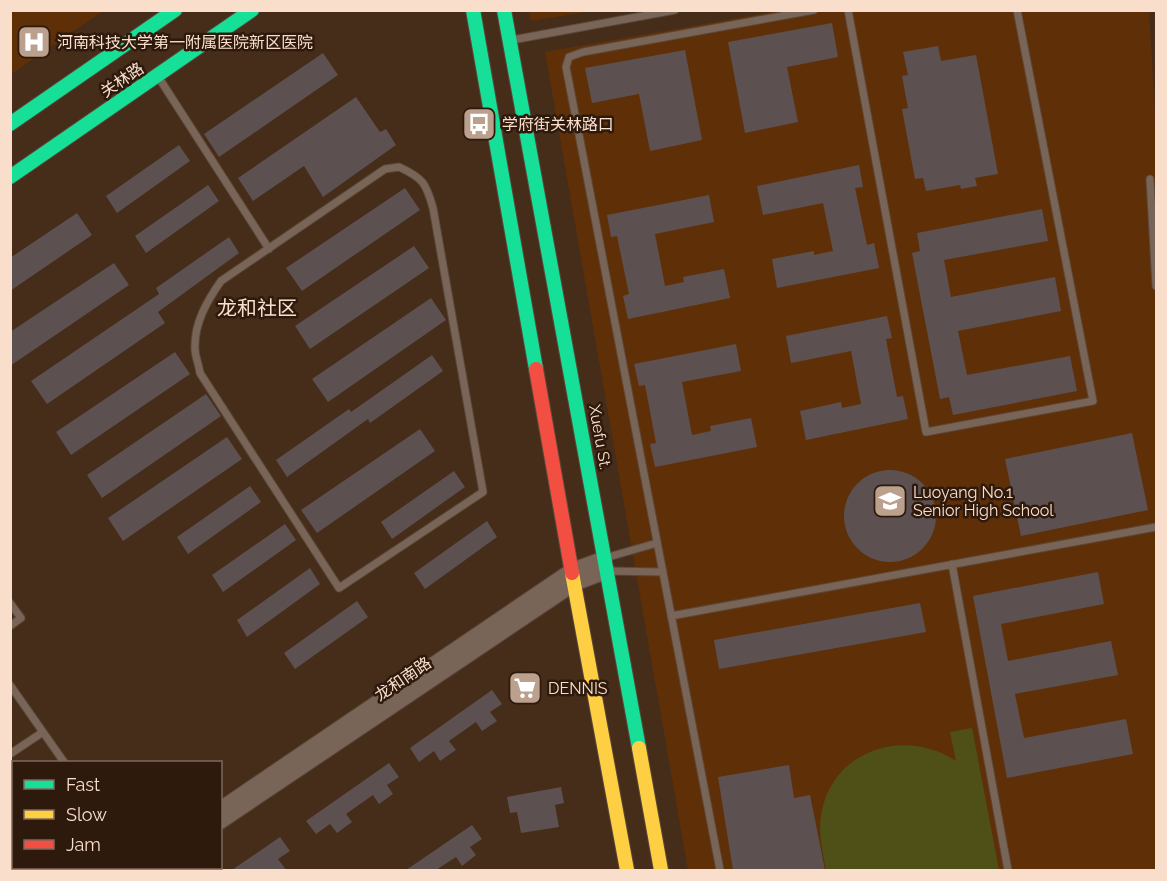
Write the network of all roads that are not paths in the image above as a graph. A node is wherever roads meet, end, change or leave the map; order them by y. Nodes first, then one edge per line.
1 (175, 10) edge
2 (252, 10) edge
3 (473, 10) edge
4 (504, 10) edge
5 (675, 10) edge
6 (814, 10) edge
7 (848, 10) edge
8 (1017, 10) edge
9 (510, 41) junction
10 (158, 76) junction
11 (10, 123) edge
12 (10, 177) edge
13 (1150, 179) dead end
14 (268, 249) junction
15 (1156, 286) edge
16 (1156, 527) edge
17 (657, 543) junction
18 (606, 564) junction
19 (952, 564) junction
20 (663, 572) junction
21 (573, 577) junction
22 (10, 603) edge
23 (671, 616) junction
24 (10, 626) edge
25 (11, 688) edge
26 (43, 732) junction
27 (10, 754) edge
28 (63, 761) edge
29 (222, 808) edge
30 (222, 821) edge
31 (627, 870) edge
32 (661, 870) edge
33 (720, 870) edge
34 (1008, 870) edge

1 - 11 main road, 关林路
2 - 10 main road, 关林路
3 - 21 main road
4 - 9 main road, Xuefu St.
5 - 9 lane
6 - 17 lane
7 - 8 lane
9 - 18 main road, Xuefu St.
10 - 12 main road, 关林路
10 - 14 lane
13 - 15 lane
14 - 14 lane
16 - 19 lane
17 - 18 lane
17 - 20 lane
18 - 20 lane
18 - 21 street, 龙和南路
18 - 32 main road, Xuefu St.
19 - 23 lane
19 - 34 lane
20 - 23 lane
21 - 29 street, 龙和南路
21 - 30 street, 龙和南路
21 - 31 main road
22 - 24 lane
23 - 33 lane
25 - 26 lane
26 - 27 lane
26 - 28 lane

